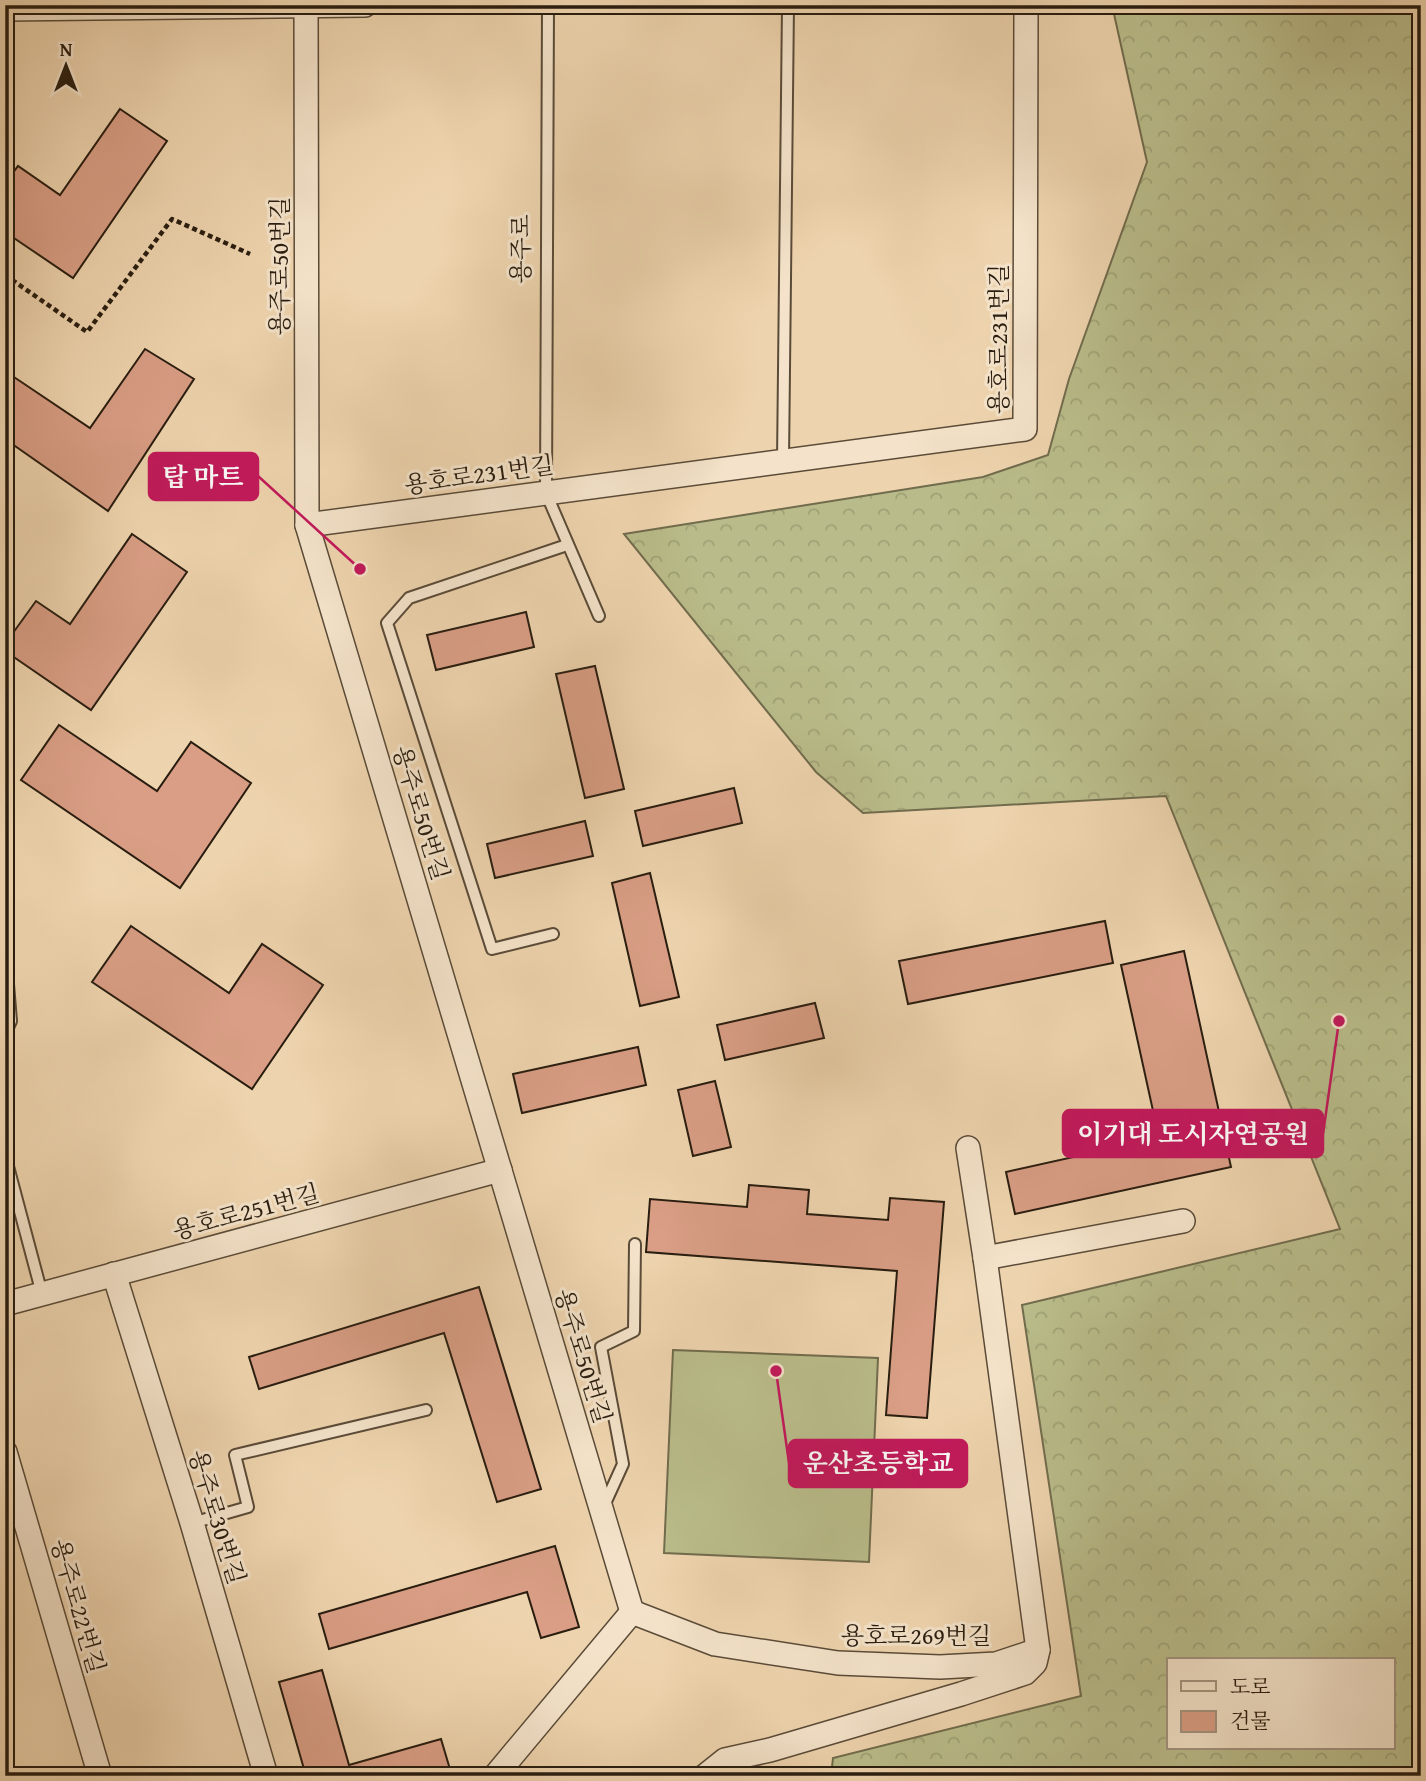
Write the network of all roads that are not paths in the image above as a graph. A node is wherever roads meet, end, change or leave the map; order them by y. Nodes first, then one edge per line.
1 (365, 5) edge
2 (548, 5) edge
3 (788, 5) edge
4 (1026, 5) edge
5 (306, 6) edge
6 (72, 8) edge
7 (5, 9) edge
8 (783, 461) junction
9 (546, 493) junction
10 (307, 525) junction
11 (567, 545) junction
12 (599, 616) dead end
13 (553, 934) dead end
14 (5, 979) edge
15 (5, 1034) edge
16 (968, 1148) dead end
17 (5, 1155) edge
18 (500, 1170) junction
19 (1183, 1222) dead end
20 (635, 1244) dead end
21 (985, 1258) junction
22 (114, 1274) junction
23 (42, 1294) junction
24 (5, 1304) edge
25 (426, 1410) dead end
26 (5, 1452) edge
27 (602, 1511) junction
28 (192, 1522) junction
29 (632, 1612) junction
30 (1038, 1650) junction
31 (100, 1776) edge
32 (266, 1776) edge
33 (495, 1776) edge
34 (705, 1776) edge

1 - 5 street
2 - 9 lane, 용주로
3 - 8 lane
4 - 8 street, 용호로231번길
5 - 6 street
5 - 10 street, 용주로50번길
6 - 7 street
8 - 9 street, 용호로231번길
9 - 10 street, 용호로231번길
9 - 11 lane
10 - 18 street, 용주로50번길
11 - 12 lane
11 - 13 lane
14 - 15 lane
16 - 21 street
17 - 23 lane
18 - 22 street, 용호로251번길
18 - 27 street, 용주로50번길
19 - 21 street
20 - 27 lane
21 - 30 street
22 - 23 street, 용호로251번길
22 - 28 street, 용주로30번길
23 - 24 street, 용호로251번길
25 - 28 lane
26 - 31 street, 용주로22번길
27 - 29 street, 용주로50번길
28 - 32 street, 용주로30번길
29 - 30 street, 용호로269번길
29 - 33 street
30 - 34 street

